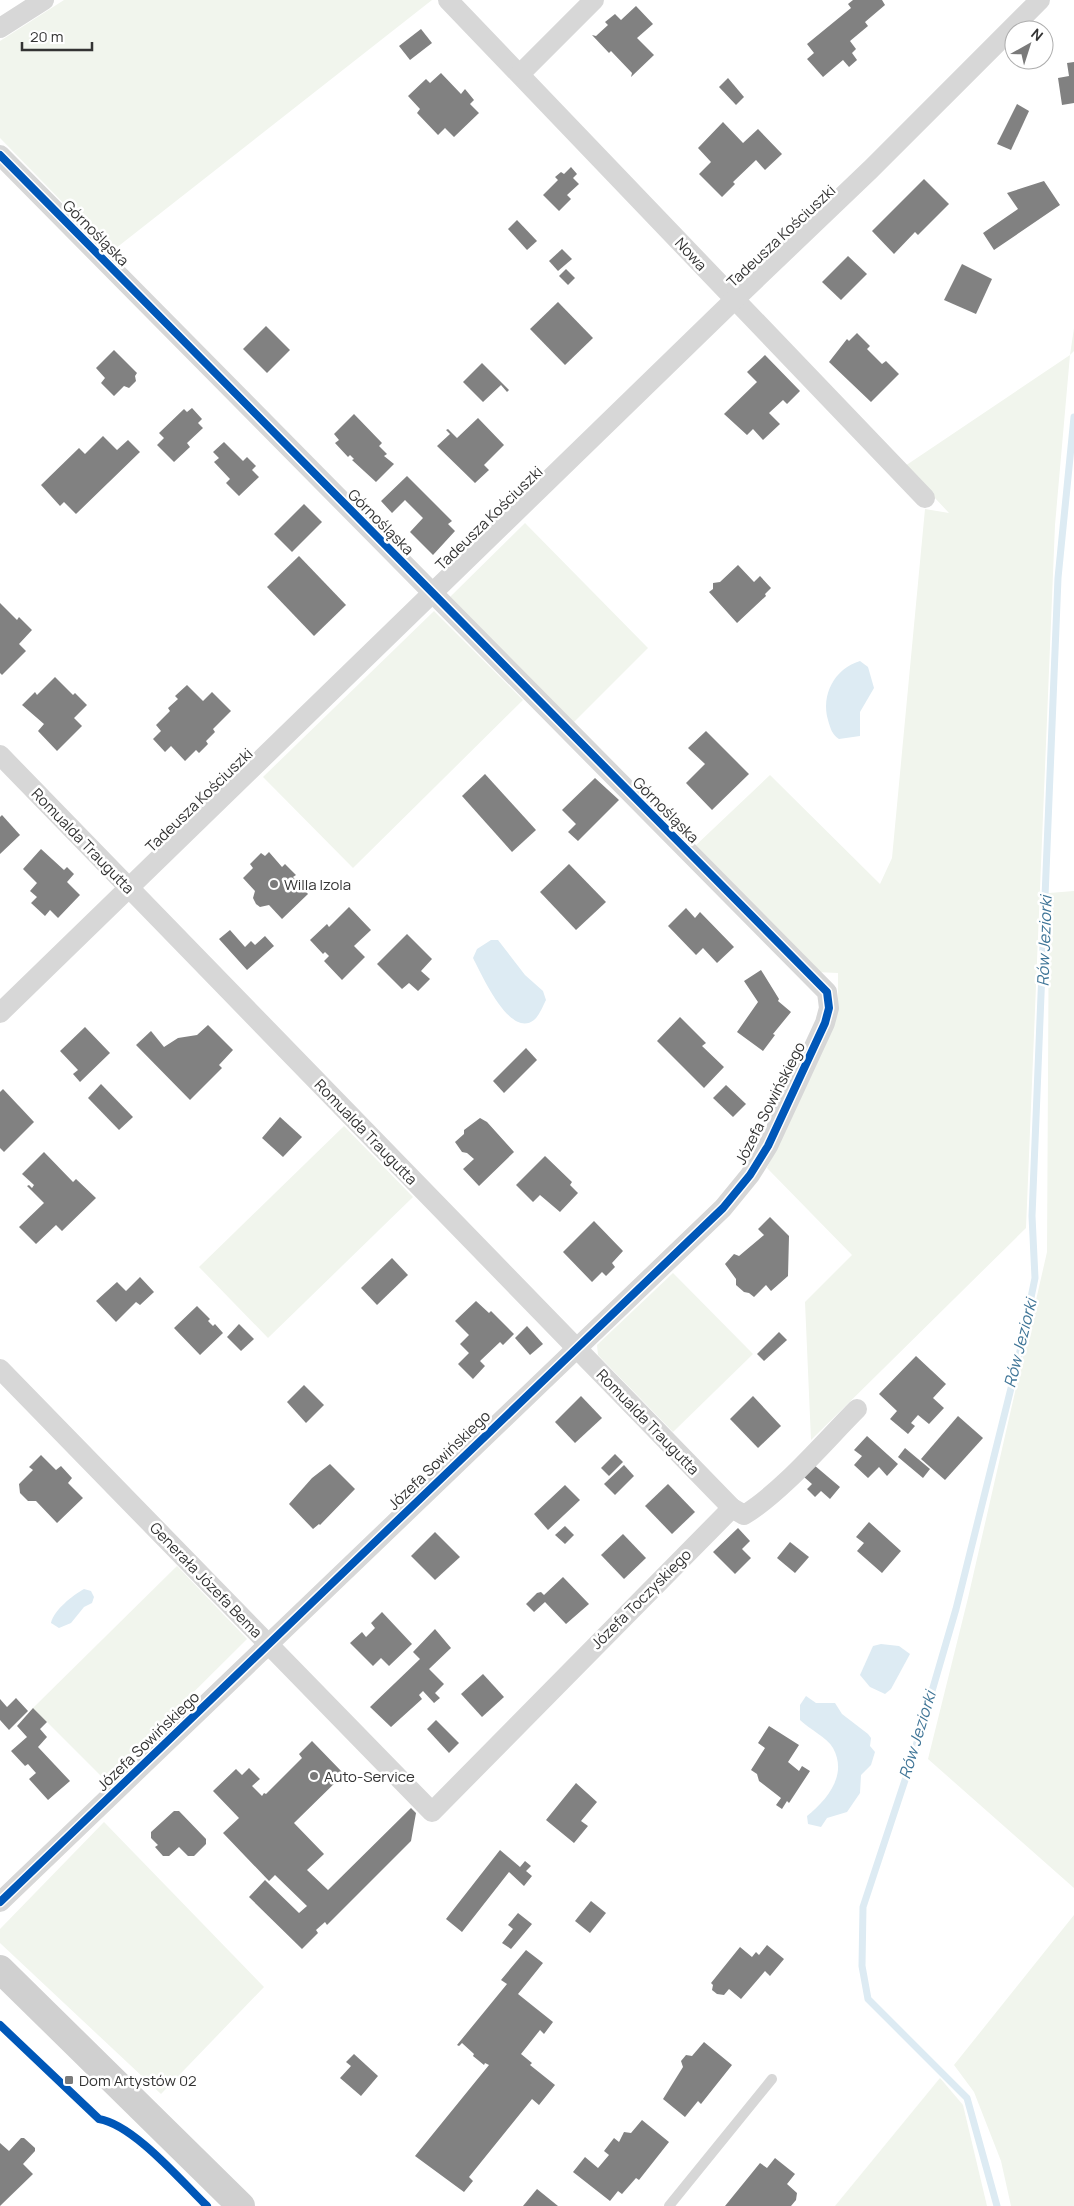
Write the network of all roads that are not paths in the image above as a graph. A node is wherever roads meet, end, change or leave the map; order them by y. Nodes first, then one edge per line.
1 (44, 0) edge
2 (448, 0) edge
3 (594, 0) edge
4 (1040, 0) edge
5 (0, 28) edge
6 (520, 74) junction
7 (0, 155) edge
8 (734, 300) junction
9 (925, 498) dead end
10 (432, 593) junction
11 (0, 755) edge
12 (129, 888) junction
13 (827, 992) joint
14 (0, 1013) edge
15 (576, 1348) junction
16 (0, 1369) edge
17 (857, 1409) dead end
18 (732, 1508) junction
19 (268, 1644) junction
20 (432, 1812) joint
21 (0, 1902) edge
22 (0, 1969) edge
23 (772, 2079) dead end
24 (241, 2206) edge
25 (669, 2206) edge

1 - 5 street
2 - 6 street, Nowa
3 - 6 street
4 - 8 street, Tadeusza Kościuszki
6 - 8 street, Nowa
7 - 10 street, Górnośląska
8 - 9 street, Nowa
8 - 10 street, Tadeusza Kościuszki
10 - 12 street, Tadeusza Kościuszki
10 - 13 street, Górnośląska
11 - 12 street, Romualda Traugutta
12 - 14 street, Tadeusza Kościuszki
12 - 15 street, Romualda Traugutta
13 - 15 street, Józefa Sowińskiego
15 - 18 street, Romualda Traugutta
15 - 19 street, Józefa Sowińskiego
16 - 19 street, Generała Józefa Bema
17 - 18 street
18 - 20 street, Józefa Toczyskiego
19 - 20 street, Generała Józefa Bema
19 - 21 street, Józefa Sowińskiego
22 - 24 main road
23 - 25 lane

